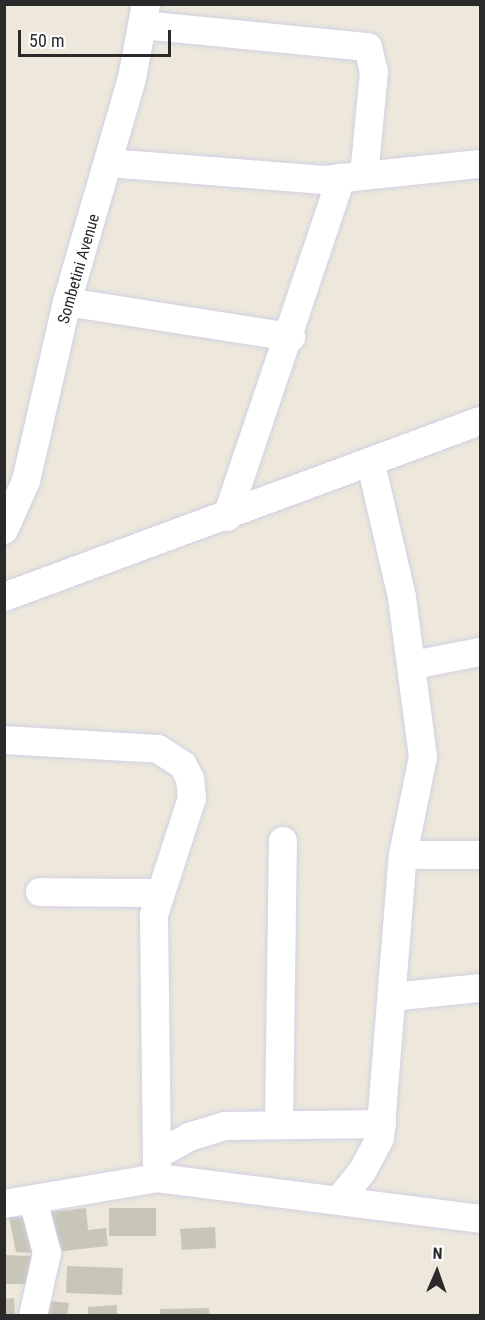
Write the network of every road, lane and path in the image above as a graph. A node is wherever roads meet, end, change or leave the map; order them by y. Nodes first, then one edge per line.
1 (144, 15) edge
2 (109, 163) junction
3 (480, 164) edge
4 (353, 176) junction
5 (67, 302) junction
6 (291, 337) junction
7 (480, 421) edge
8 (371, 464) junction
9 (15, 478) edge
10 (227, 517) junction
11 (4, 530) edge
12 (4, 597) edge
13 (480, 652) edge
14 (413, 665) junction
15 (4, 740) edge
16 (283, 841) dead end
17 (403, 855) junction
18 (480, 855) edge
19 (40, 892) dead end
20 (158, 892) junction
21 (480, 988) edge
22 (392, 997) junction
23 (279, 1123) junction
24 (382, 1124) junction
25 (157, 1166) junction
26 (33, 1200) junction
27 (339, 1200) junction
28 (4, 1204) edge
29 (480, 1220) edge
30 (33, 1316) edge

1 - 2 street, Sombetini Avenue
1 - 4 street
2 - 4 street
2 - 5 street, Sombetini Avenue
3 - 4 street
4 - 6 street
5 - 6 street
5 - 9 street, Sombetini Avenue
6 - 10 street
7 - 8 street
8 - 10 street
8 - 14 street
9 - 11 street, Sombetini Avenue
10 - 12 street
13 - 14 street
14 - 17 street
15 - 20 street
16 - 23 street
17 - 18 street
17 - 22 street
19 - 20 street
20 - 25 street
21 - 22 street
22 - 24 street
23 - 24 street
23 - 25 street
24 - 27 street
25 - 26 street
25 - 27 street
26 - 28 street
26 - 30 street
27 - 29 street

